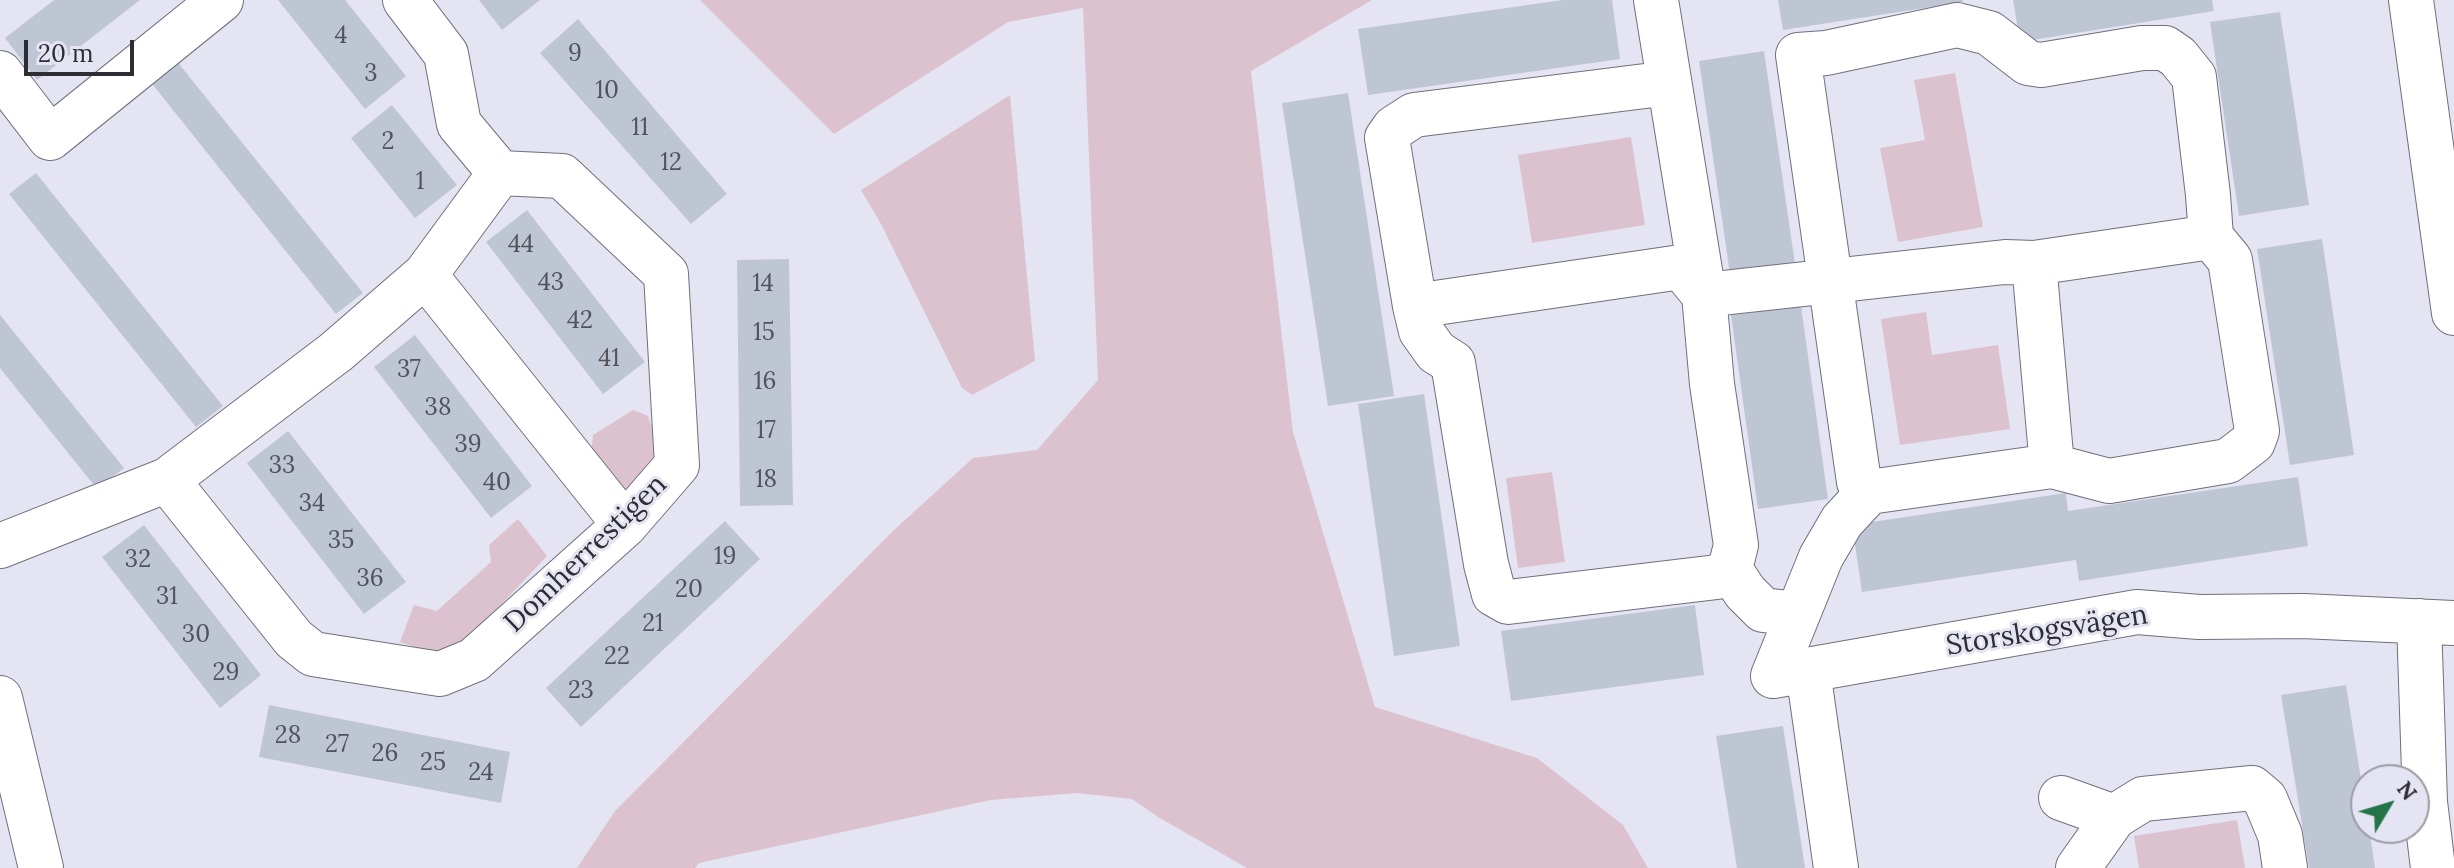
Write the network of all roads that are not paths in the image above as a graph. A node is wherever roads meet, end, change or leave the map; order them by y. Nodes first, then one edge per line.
1 (221, 0) edge
2 (405, 0) edge
3 (1656, 0) edge
4 (2411, 0) edge
5 (0, 73) edge
6 (1669, 83) junction
7 (500, 173) junction
8 (2447, 203) edge
9 (2211, 237) junction
10 (2034, 263) junction
11 (425, 275) junction
12 (1830, 281) junction
13 (1704, 295) junction
14 (1415, 306) junction
15 (2454, 313) edge
16 (2052, 466) junction
17 (167, 480) junction
18 (1869, 492) junction
19 (625, 525) junction
20 (0, 546) edge
21 (1730, 569) junction
22 (1798, 614) junction
23 (2437, 622) edge
24 (1791, 674) junction
25 (0, 698) edge
26 (2061, 798) dead end
27 (2114, 817) junction
28 (41, 868) edge
29 (1836, 868) edge
30 (2078, 868) edge
31 (2285, 868) edge
32 (2433, 868) edge

1 - 5 street
2 - 7 street
3 - 6 street
4 - 8 street
6 - 13 street
6 - 14 street
7 - 11 street
7 - 19 street, Domherrestigen
8 - 15 street
9 - 10 street
9 - 12 street
9 - 16 street
10 - 12 street
10 - 16 street
11 - 17 street
11 - 19 street
12 - 13 street
12 - 18 street
13 - 14 street
13 - 21 street
14 - 21 street
16 - 18 street
17 - 19 street, Domherrestigen
17 - 20 street
18 - 22 street
21 - 22 street
22 - 24 street
23 - 24 street, Storskogsvägen
23 - 32 street, Storskogsvägen
24 - 29 street
25 - 28 street
26 - 27 street
27 - 30 street
27 - 31 street

